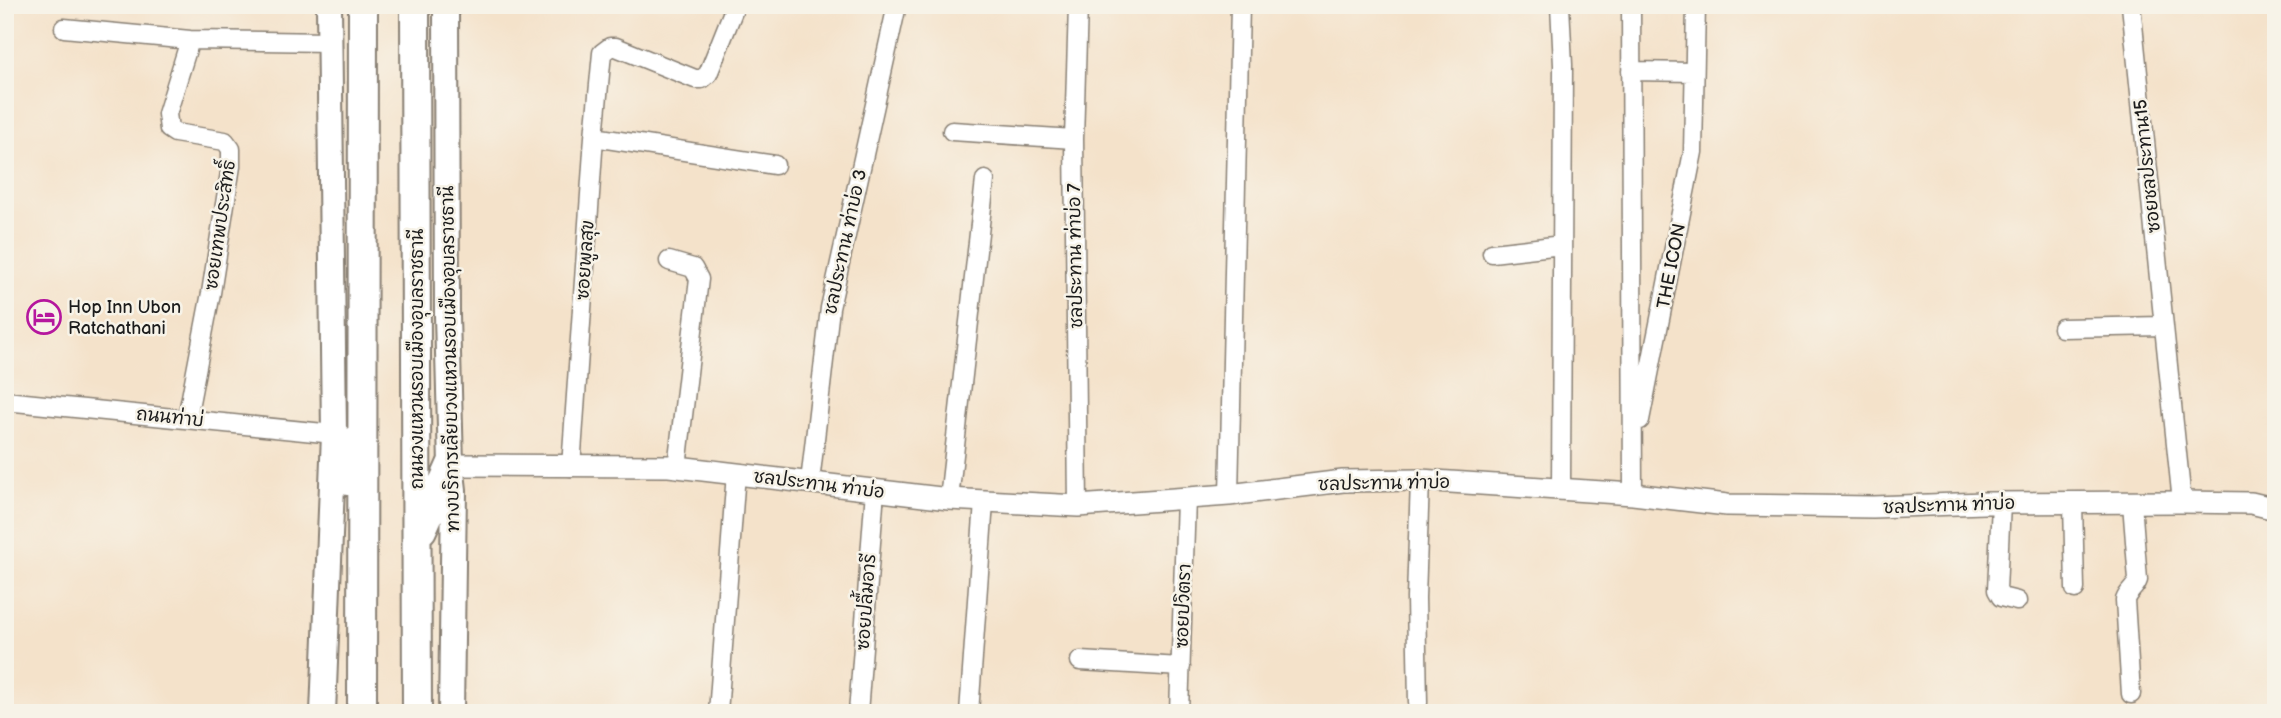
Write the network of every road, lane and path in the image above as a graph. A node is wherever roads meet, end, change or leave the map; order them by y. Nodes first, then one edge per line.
1 (329, 5) edge
2 (363, 5) edge
3 (415, 5) edge
4 (446, 5) edge
5 (730, 5) edge
6 (897, 5) edge
7 (1078, 5) edge
8 (1240, 5) edge
9 (1560, 5) edge
10 (1631, 5) edge
11 (1696, 5) edge
12 (2131, 5) edge
13 (64, 28) dead end
14 (190, 40) junction
15 (329, 42) junction
16 (1632, 71) junction
17 (1694, 72) junction
18 (952, 131) dead end
19 (594, 137) junction
20 (1074, 139) junction
21 (775, 165) dead end
22 (985, 180) dead end
23 (1562, 245) junction
24 (1492, 253) dead end
25 (669, 261) dead end
26 (2162, 326) junction
27 (2062, 328) dead end
28 (5, 401) edge
29 (187, 418) junction
30 (334, 434) junction
31 (1633, 458) junction
32 (451, 465) junction
33 (571, 467) junction
34 (677, 467) junction
35 (736, 473) junction
36 (1420, 480) junction
37 (810, 482) junction
38 (1561, 488) junction
39 (875, 491) junction
40 (1633, 494) junction
41 (1230, 495) junction
42 (949, 499) junction
43 (1186, 499) junction
44 (984, 502) junction
45 (2182, 502) junction
46 (2001, 503) junction
47 (2073, 503) junction
48 (2132, 503) junction
49 (1078, 506) junction
50 (2276, 509) edge
51 (362, 538) junction
52 (418, 540) junction
53 (2075, 589) dead end
54 (2017, 601) dead end
55 (1080, 660) dead end
56 (1181, 667) junction
57 (2131, 694) dead end
58 (1418, 703) dead end
59 (323, 713) edge
60 (362, 713) edge
61 (417, 713) edge
62 (451, 713) edge
63 (718, 713) edge
64 (858, 713) edge
65 (969, 713) edge
66 (1179, 713) edge

1 - 15 main road
2 - 51 highway
3 - 52 highway, ถนนวงแหวนรอบเมืองอุบลราชธานี
4 - 32 main road, ทางบริการเลียบวงแหวนรอบเมืองอุบลราชธานี
5 - 19 street, ซอยพูลสุข
6 - 37 street, ชลประทาน ท่าบ่อ 3
7 - 20 street, ชลประทาน ท่าบ่อ 7
8 - 41 street
9 - 23 street
10 - 16 street, THE ICON
11 - 17 street, THE ICON
12 - 26 street, ซอยชลประทาน15
13 - 14 street
14 - 15 street
14 - 29 street, ซอยเทพประสิทธิ์
15 - 30 main road
16 - 17 street
16 - 31 street, THE ICON
17 - 31 street, THE ICON
18 - 20 street
19 - 21 street
19 - 33 street, ซอยพูลสุข
20 - 49 street, ชลประทาน ท่าบ่อ 7
22 - 42 street
23 - 24 street
23 - 38 street
25 - 34 street
26 - 27 street
26 - 45 street, ซอยชลประทาน15
28 - 29 street, ถนนท่าบ่
29 - 30 street, ถนนท่าบ่
30 - 51 highway
30 - 59 main road
31 - 40 street, THE ICON
32 - 33 street, ชลประทาน ท่าบ่อ
32 - 52 highway
32 - 62 main road, ทางบริการเลียบวงแหวนรอบเมืองอุบลราชธานี
33 - 34 street, ชลประทาน ท่าบ่อ
34 - 35 street, ชลประทาน ท่าบ่อ
35 - 37 street, ชลประทาน ท่าบ่อ
35 - 63 street
36 - 38 street, ชลประทาน ท่าบ่อ
36 - 41 street, ชลประทาน ท่าบ่อ
36 - 58 street
37 - 39 street, ชลประทาน ท่าบ่อ
38 - 40 street, ชลประทาน ท่าบ่อ
39 - 42 street, ชลประทาน ท่าบ่อ
39 - 64 street, ซอยปลื้มอารี
40 - 46 street, ชลประทาน ท่าบ่อ
41 - 43 street, ชลประทาน ท่าบ่อ
42 - 44 street, ชลประทาน ท่าบ่อ
43 - 49 street, ชลประทาน ท่าบ่อ
43 - 56 street, ซอยปวิตรา
44 - 49 street, ชลประทาน ท่าบ่อ
44 - 65 street
45 - 48 street, ชลประทาน ท่าบ่อ
45 - 50 street, ชลประทาน ท่าบ่อ
46 - 47 street, ชลประทาน ท่าบ่อ
46 - 54 street
47 - 48 street, ชลประทาน ท่าบ่อ
47 - 53 street
48 - 57 street
51 - 60 highway
52 - 61 highway, ถนนวงแหวนรอบเมืองอุบลราชธานี
55 - 56 street
56 - 66 street, ซอยปวิตรา

